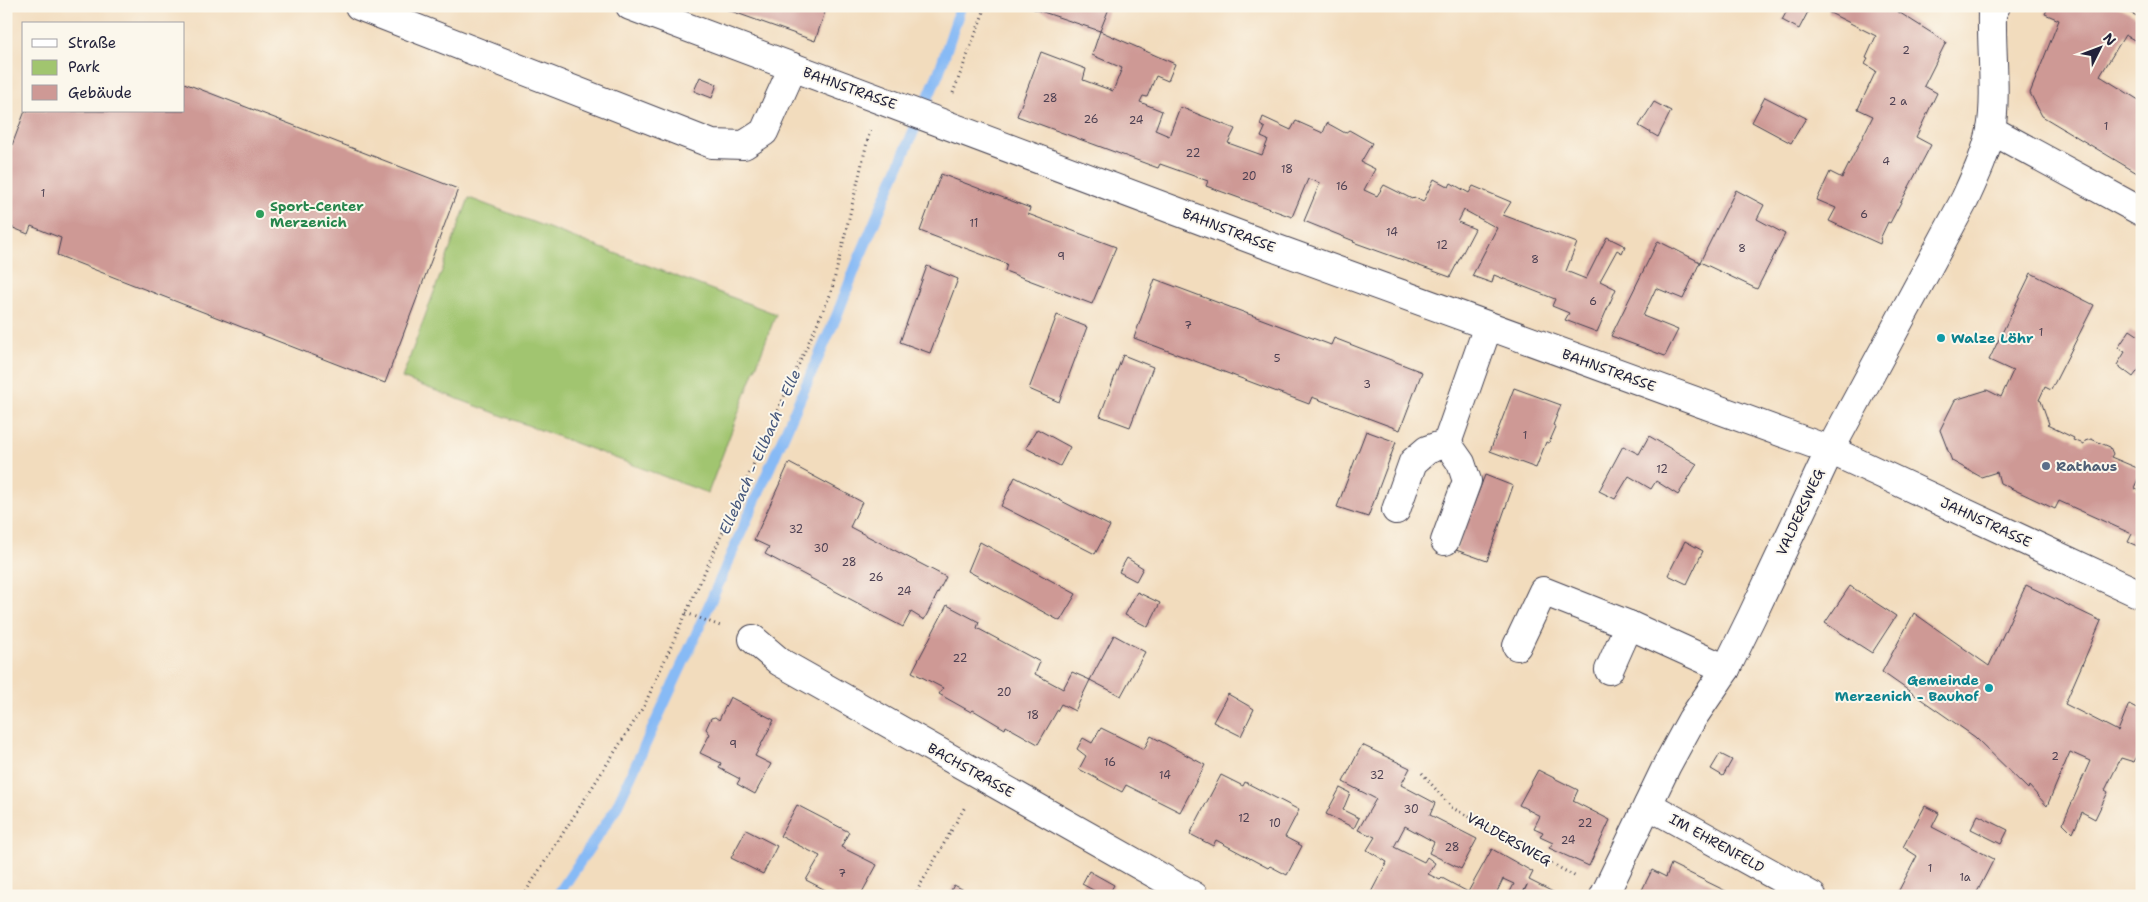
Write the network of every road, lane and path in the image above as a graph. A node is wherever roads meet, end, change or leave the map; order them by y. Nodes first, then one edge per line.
1 (359, 6) edge
2 (986, 6) edge
3 (638, 8) edge
4 (1990, 9) edge
5 (793, 66) junction
6 (878, 98) junction
7 (943, 122) junction
8 (1991, 130) junction
9 (2142, 212) edge
10 (1488, 326) junction
11 (1447, 443) junction
12 (1830, 450) junction
13 (1396, 510) dead end
14 (1445, 541) dead end
15 (2142, 595) edge
16 (686, 613) junction
17 (1629, 625) junction
18 (753, 639) joint
19 (1517, 646) dead end
20 (1726, 669) junction
21 (1609, 670) dead end
22 (1422, 773) dead end
23 (983, 777) junction
24 (1648, 805) junction
25 (1605, 894) edge
26 (523, 896) edge
27 (914, 896) edge
28 (1194, 896) edge
29 (1812, 896) edge

1 - 5 street
2 - 7 path
3 - 5 street, BAHNSTRASSE
4 - 8 street, VALDERSWEG
5 - 6 street, BAHNSTRASSE
6 - 7 street, BAHNSTRASSE
6 - 16 path
7 - 10 street, BAHNSTRASSE
8 - 9 street
8 - 12 street, VALDERSWEG
10 - 11 street
10 - 12 street, BAHNSTRASSE
11 - 13 street
11 - 14 street
12 - 15 street, JAHNSTRASSE
12 - 20 street, VALDERSWEG
16 - 18 path
16 - 26 path
17 - 19 street
17 - 20 street
17 - 21 street
18 - 23 street, BACHSTRASSE
20 - 24 street, VALDERSWEG
22 - 25 path, VALDERSWEG
23 - 27 path
23 - 28 street, BACHSTRASSE
24 - 25 street, VALDERSWEG
24 - 29 street, IM EHRENFELD

